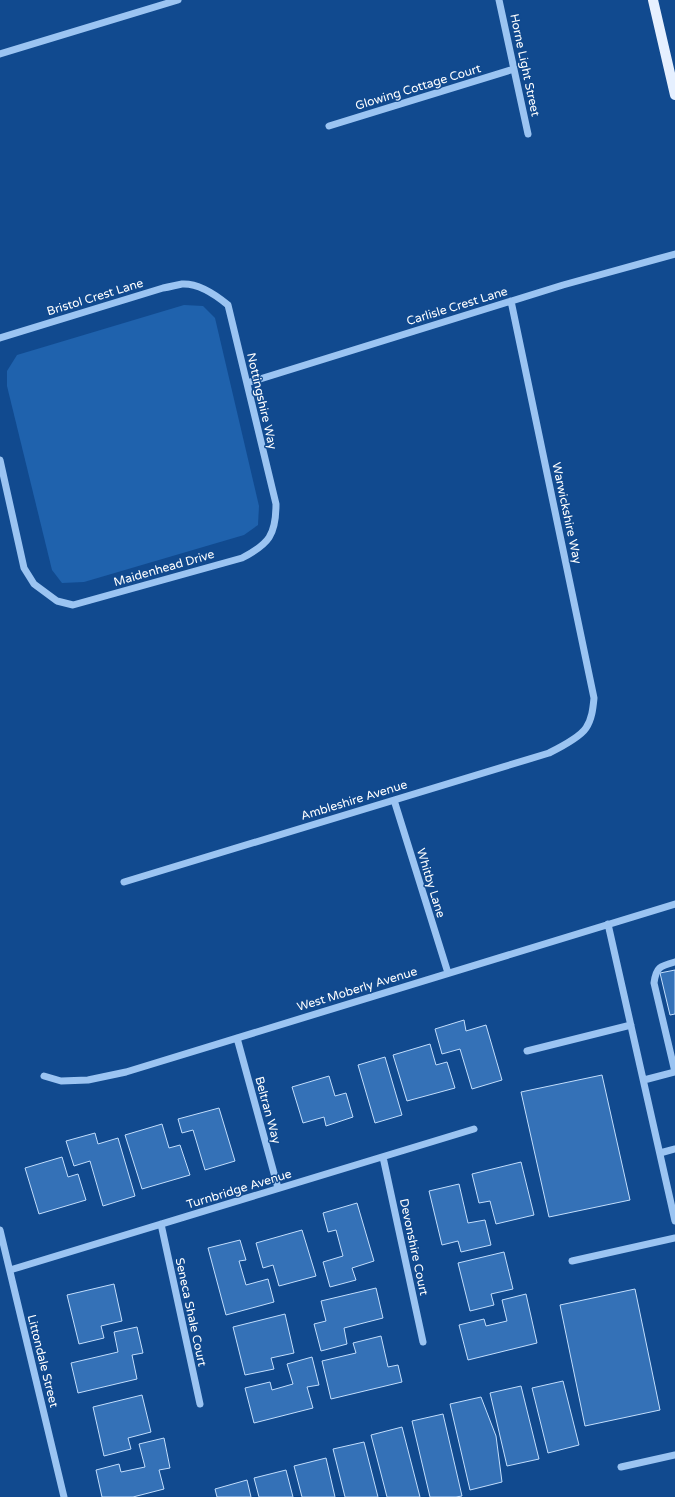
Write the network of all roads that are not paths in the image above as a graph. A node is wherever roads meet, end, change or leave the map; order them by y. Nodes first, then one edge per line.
1 (178, 0) edge
2 (499, 0) edge
3 (653, 0) edge
4 (0, 54) edge
5 (514, 69) junction
6 (675, 95) edge
7 (329, 126) dead end
8 (528, 134) dead end
9 (675, 254) edge
10 (198, 287) joint
11 (511, 301) junction
12 (0, 338) edge
13 (247, 383) junction
14 (0, 460) edge
15 (271, 536) joint
16 (586, 729) joint
17 (394, 800) junction
18 (124, 882) dead end
19 (675, 904) edge
20 (608, 924) junction
21 (675, 962) edge
22 (448, 973) junction
23 (631, 1025) junction
24 (237, 1038) junction
25 (526, 1051) dead end
26 (44, 1076) dead end
27 (644, 1080) junction
28 (474, 1128) dead end
29 (675, 1149) edge
30 (660, 1153) junction
31 (383, 1156) junction
32 (278, 1188) junction
33 (675, 1221) edge
34 (161, 1224) junction
35 (0, 1230) edge
36 (675, 1238) edge
37 (572, 1261) dead end
38 (10, 1270) junction
39 (423, 1342) dead end
40 (200, 1404) dead end
41 (675, 1455) edge
42 (621, 1467) dead end
43 (64, 1497) edge

1 - 4 street
2 - 5 street, Horne Light Street
3 - 6 main road
5 - 7 street, Glowing Cottage Court
5 - 8 street, Horne Light Street
9 - 11 street, Carlisle Crest Lane
10 - 12 street, Bristol Crest Lane
10 - 13 street, Nottingshire Way
11 - 13 street, Carlisle Crest Lane
11 - 16 street, Warwickshire Way
13 - 15 street, Nottingshire Way
14 - 15 street, Maidenhead Drive
16 - 17 street, Ambleshire Avenue
17 - 18 street, Ambleshire Avenue
17 - 22 street, Whitby Lane
19 - 20 street, West Moberly Avenue
20 - 22 street, West Moberly Avenue
20 - 23 street
21 - 27 street
22 - 24 street, West Moberly Avenue
23 - 25 street
23 - 27 street
24 - 26 street, West Moberly Avenue
24 - 32 street, Beltran Way
27 - 30 street
28 - 31 street, Turnbridge Avenue
29 - 30 street
30 - 33 street
31 - 32 street, Turnbridge Avenue
31 - 39 street, Devonshire Court
32 - 34 street, Turnbridge Avenue
34 - 38 street, Turnbridge Avenue
34 - 40 street, Seneca Shale Court
35 - 38 street, Littondale Street
36 - 37 street
38 - 43 street, Littondale Street
41 - 42 street

